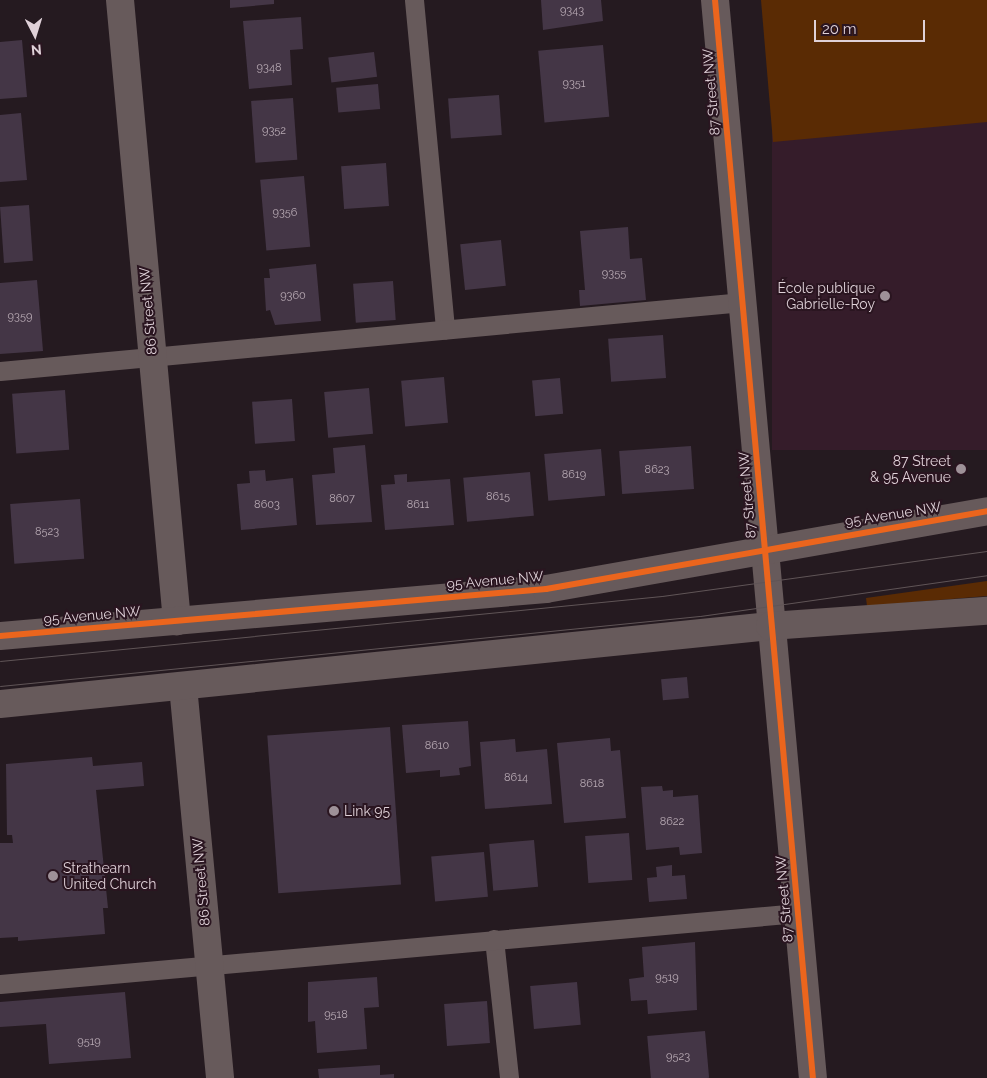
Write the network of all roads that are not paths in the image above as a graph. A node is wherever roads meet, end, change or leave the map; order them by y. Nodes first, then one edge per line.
1 (120, 0) edge
2 (414, 0) edge
3 (715, 0) edge
4 (742, 302) junction
5 (445, 330) junction
6 (152, 357) junction
7 (0, 371) edge
8 (987, 511) edge
9 (764, 547) junction
10 (987, 611) edge
11 (177, 621) junction
12 (770, 626) junction
13 (0, 636) edge
14 (183, 686) junction
15 (0, 704) edge
16 (798, 913) junction
17 (494, 940) junction
18 (209, 965) junction
19 (0, 984) edge
20 (220, 1078) edge
21 (509, 1078) edge
22 (813, 1078) edge

1 - 6 street, 86 Street NW
2 - 5 lane
3 - 4 street, 87 Street NW
4 - 5 lane
4 - 9 street, 87 Street NW
5 - 6 lane
6 - 7 lane
6 - 11 street, 86 Street NW
8 - 9 street, 95 Avenue NW
9 - 11 street, 95 Avenue NW
9 - 12 street, 87 Street NW
10 - 12 street
11 - 13 street, 95 Avenue NW
12 - 14 street
12 - 16 street, 87 Street NW
14 - 15 street
14 - 18 street, 86 Street NW
16 - 17 lane
16 - 22 street, 87 Street NW
17 - 18 lane
17 - 21 lane
18 - 19 lane
18 - 20 street, 86 Street NW

